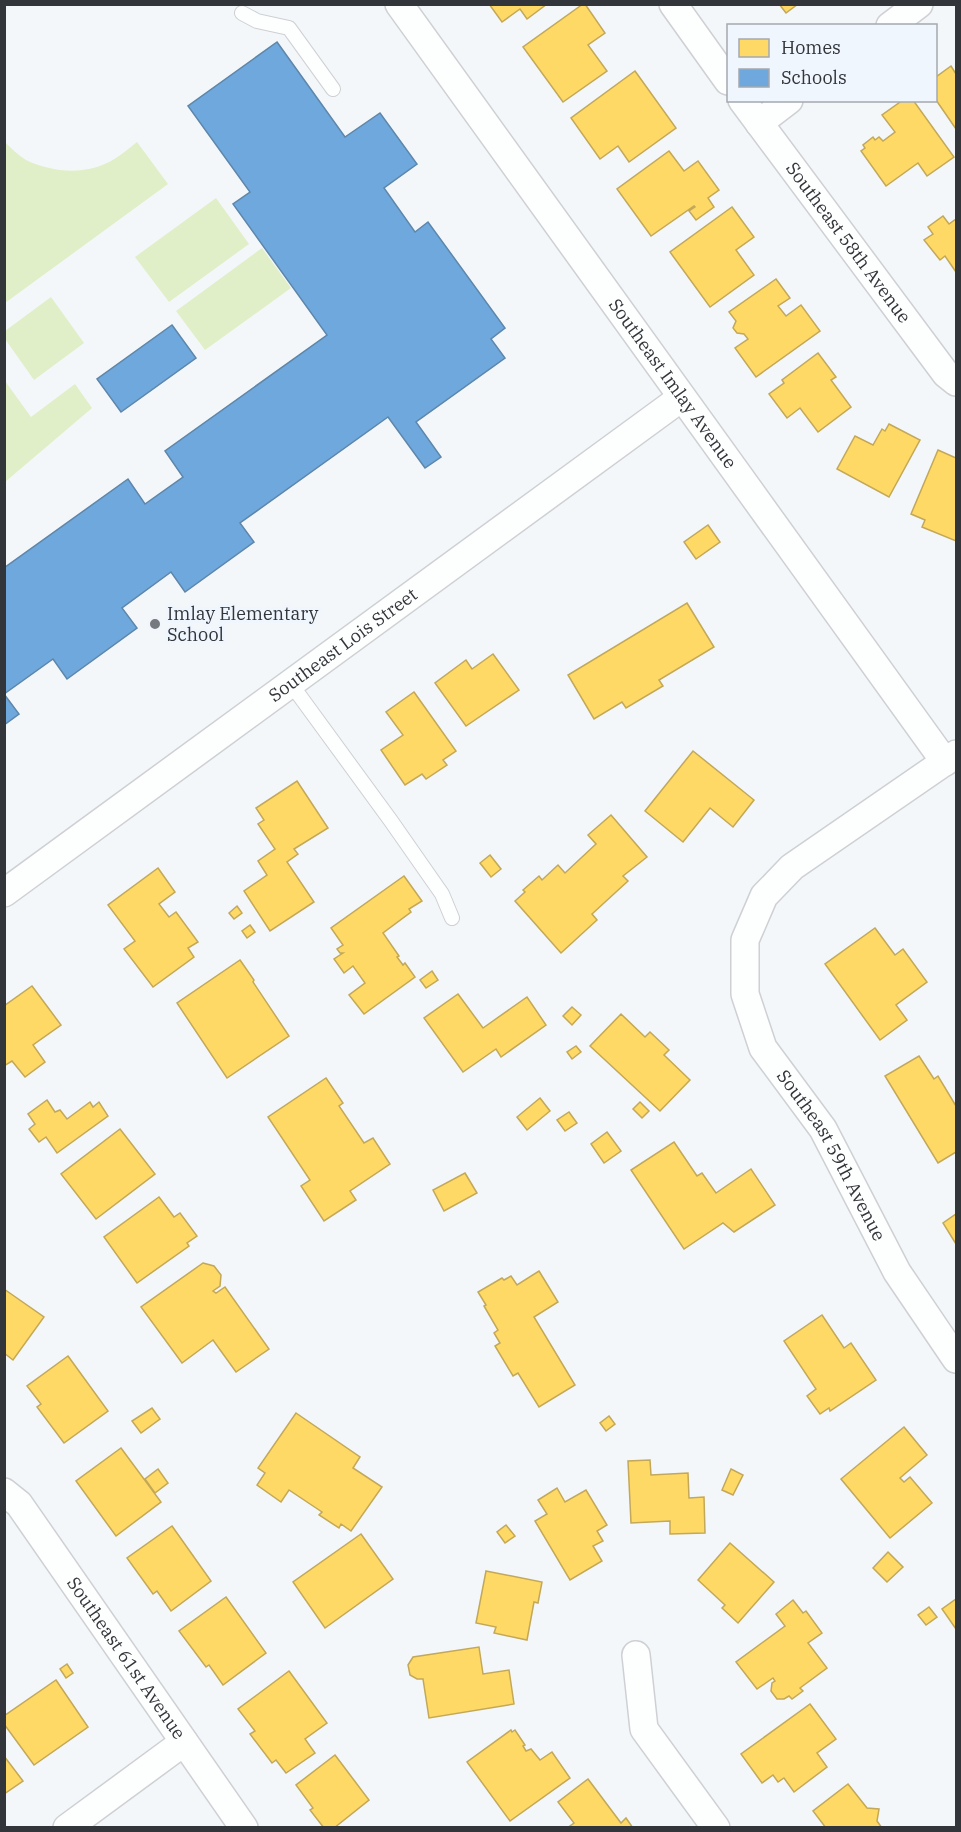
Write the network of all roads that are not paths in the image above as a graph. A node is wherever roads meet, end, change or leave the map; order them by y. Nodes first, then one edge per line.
1 (399, 4) edge
2 (673, 4) edge
3 (919, 4) edge
4 (242, 13) dead end
5 (893, 24) edge
6 (727, 78) edge
7 (333, 89) dead end
8 (743, 102) edge
9 (786, 102) edge
10 (759, 123) junction
11 (957, 382) edge
12 (681, 398) junction
13 (291, 684) junction
14 (951, 758) edge
15 (4, 893) edge
16 (452, 918) dead end
17 (957, 1359) edge
18 (4, 1492) edge
19 (636, 1655) dead end
20 (184, 1742) junction
21 (67, 1827) edge
22 (244, 1827) edge
23 (716, 1827) edge

1 - 12 street, Southeast Imlay Avenue
2 - 6 street
3 - 5 street
4 - 7 lane
8 - 10 street, Southeast 58th Avenue
9 - 10 street
10 - 11 street, Southeast 58th Avenue
12 - 13 street, Southeast Lois Street
12 - 14 street, Southeast Imlay Avenue
13 - 15 street, Southeast Lois Street
13 - 16 lane
14 - 17 street, Southeast 59th Avenue
18 - 20 street, Southeast 61st Avenue
19 - 23 street
20 - 21 street
20 - 22 street, Southeast 61st Avenue

